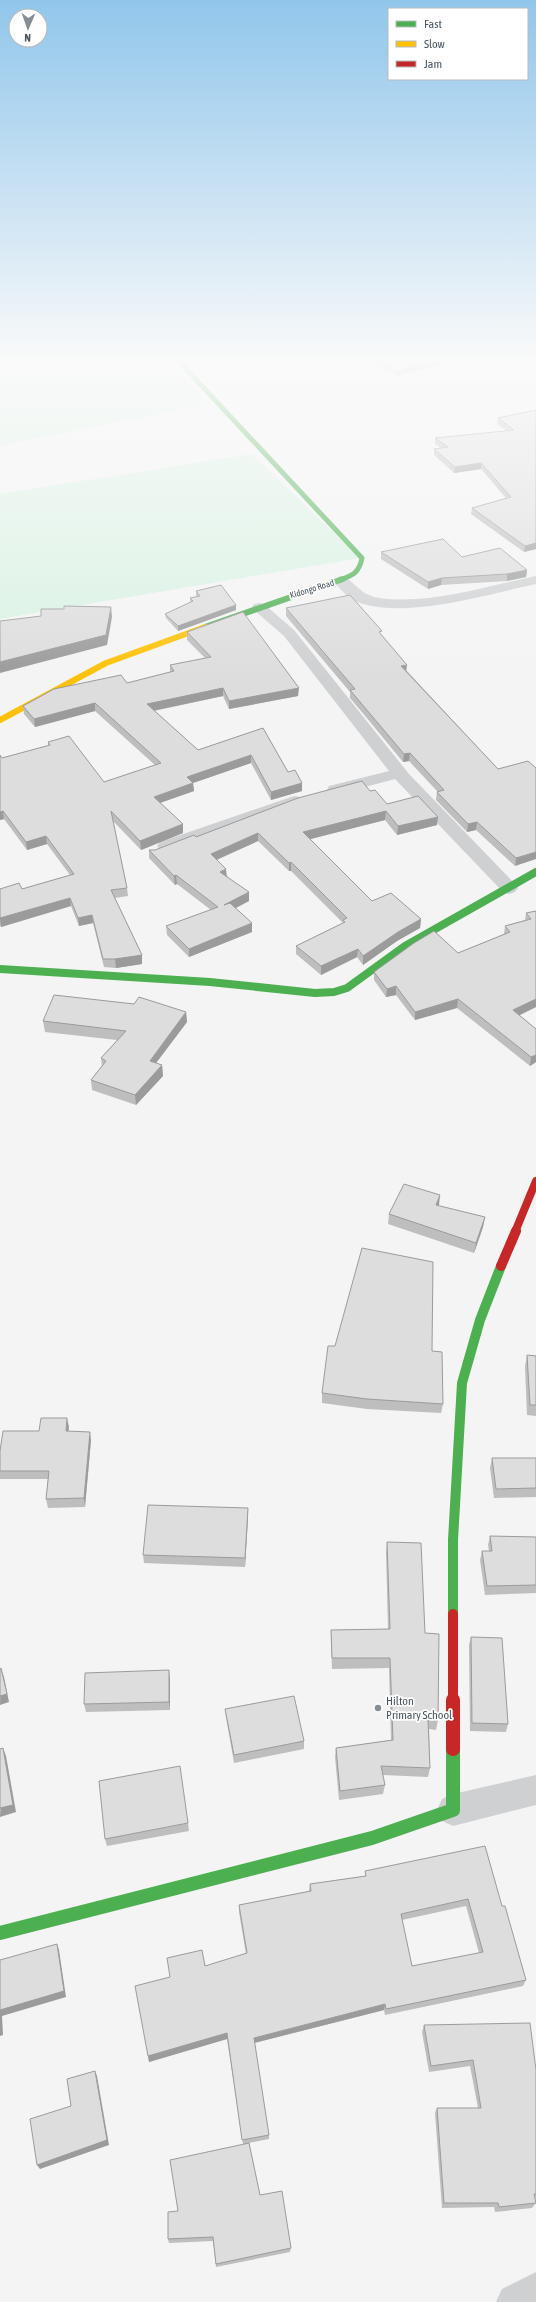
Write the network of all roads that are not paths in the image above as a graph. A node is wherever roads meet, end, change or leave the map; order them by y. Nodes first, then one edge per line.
1 (275, 464) edge
2 (340, 580) junction
3 (536, 580) edge
4 (259, 607) junction
5 (0, 720) edge
6 (399, 773) junction
7 (149, 853) dead end
8 (536, 872) edge
9 (509, 888) junction
10 (0, 969) edge
11 (536, 1181) edge
12 (536, 1790) edge
13 (453, 1810) junction
14 (0, 1933) edge
15 (536, 2291) edge
16 (515, 2302) edge

1 - 2 street, Kidongo Road
2 - 3 street
2 - 4 street, Kidongo Road
4 - 5 street, Kidongo Road
4 - 6 street
6 - 7 street
6 - 9 street
8 - 9 street
9 - 10 street
11 - 13 street
12 - 13 street
13 - 14 street
15 - 16 street

